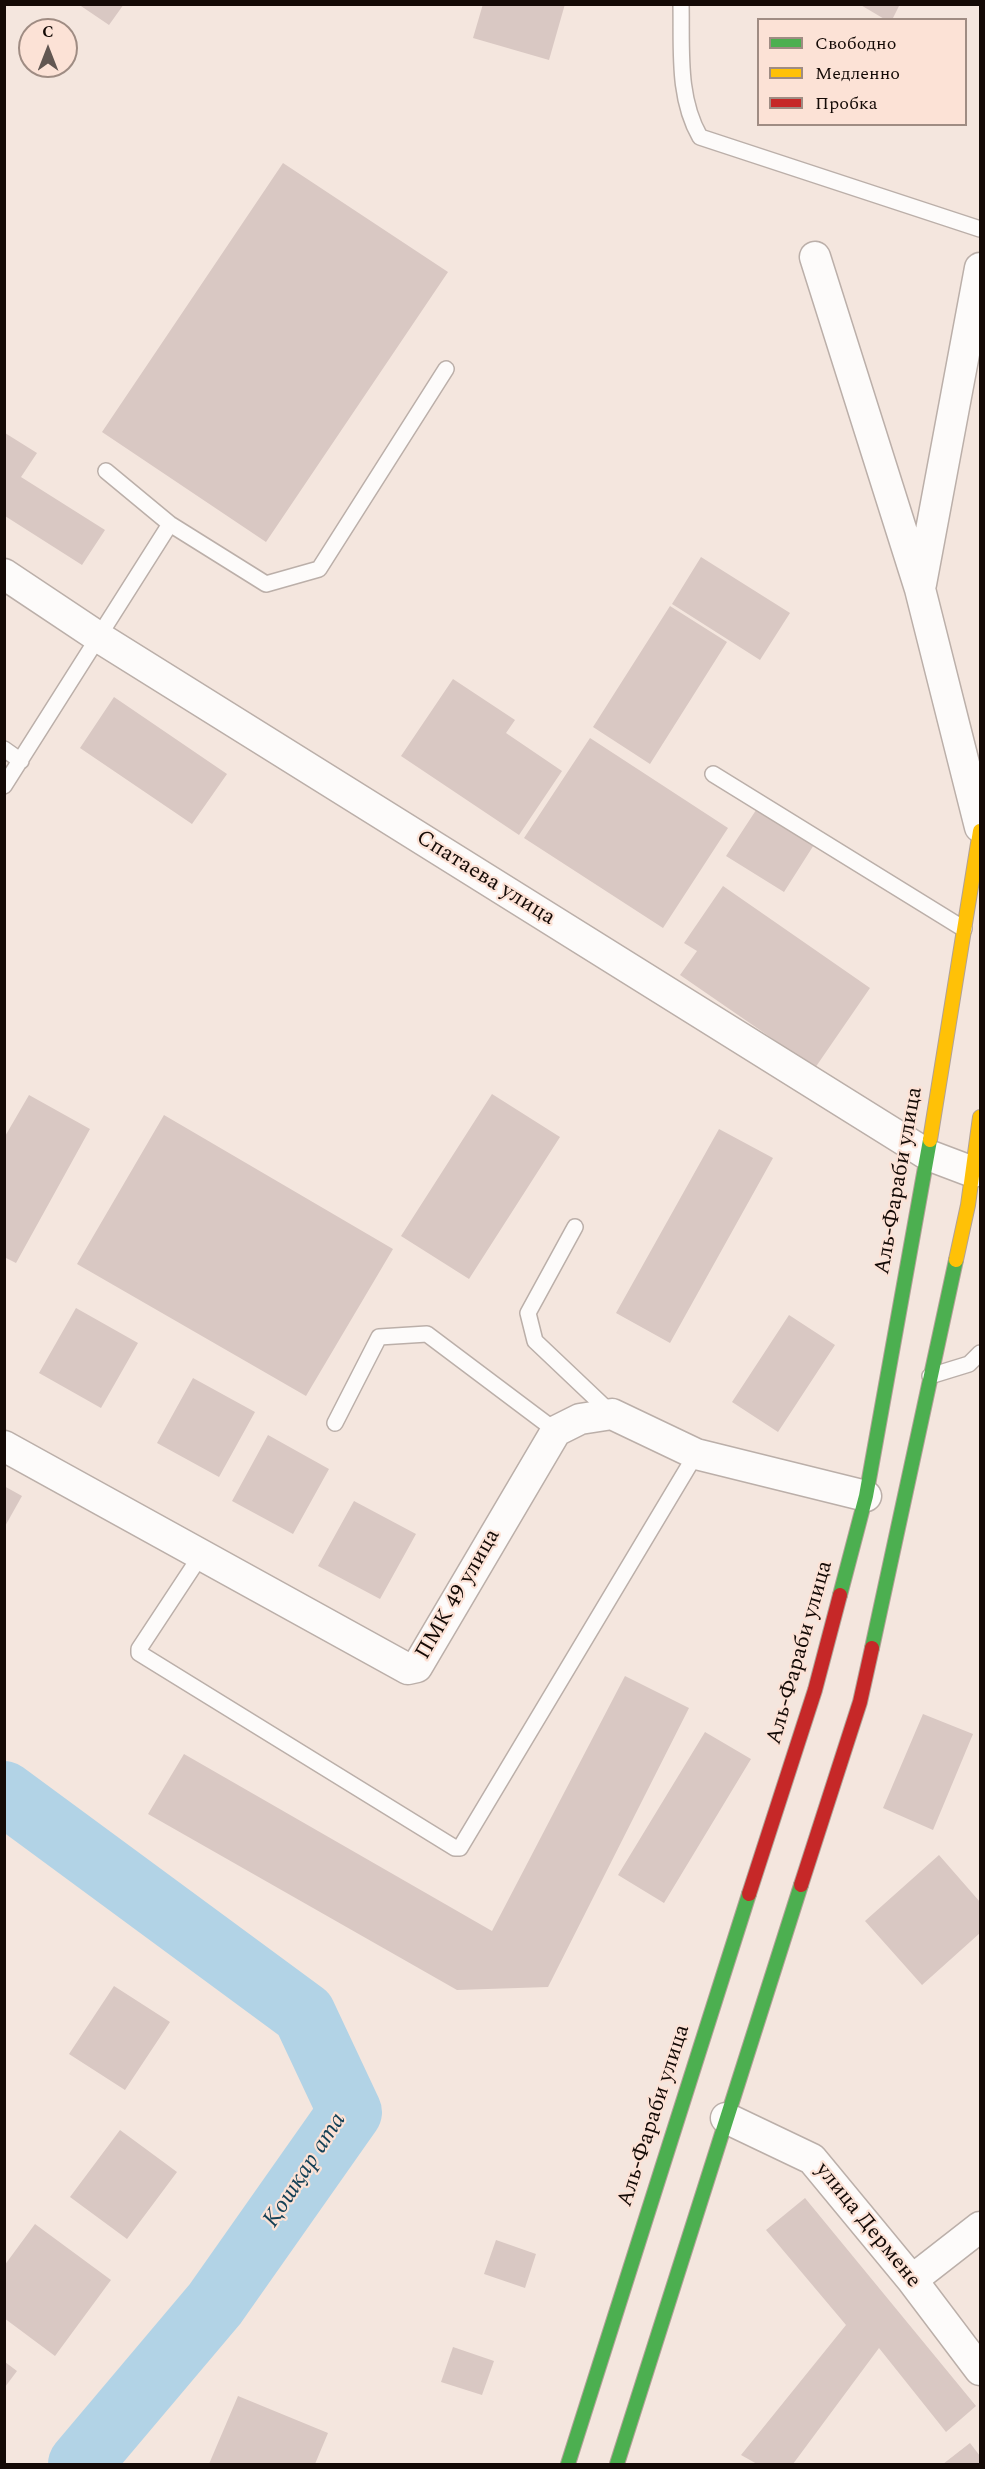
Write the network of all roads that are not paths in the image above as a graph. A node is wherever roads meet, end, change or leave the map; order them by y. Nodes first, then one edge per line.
1 (681, 4) edge
2 (981, 228) edge
3 (815, 257) dead end
4 (981, 268) edge
5 (446, 369) dead end
6 (105, 471) dead end
7 (170, 524) junction
8 (4, 574) edge
9 (920, 589) junction
10 (100, 638) junction
11 (4, 749) edge
12 (21, 760) junction
13 (713, 774) dead end
14 (4, 786) edge
15 (981, 829) edge
16 (964, 929) junction
17 (981, 1117) edge
18 (928, 1155) junction
19 (977, 1176) edge
20 (575, 1227) dead end
21 (981, 1353) edge
22 (930, 1376) junction
23 (612, 1414) junction
24 (335, 1423) dead end
25 (556, 1431) junction
26 (4, 1446) edge
27 (696, 1454) junction
28 (866, 1496) junction
29 (201, 1555) junction
30 (726, 2118) junction
31 (981, 2227) edge
32 (912, 2280) junction
33 (981, 2370) edge
34 (568, 2464) edge
35 (617, 2464) edge

1 - 2 lane
3 - 9 street
4 - 9 street
5 - 7 lane
6 - 7 lane
7 - 10 lane
8 - 10 street, Спатаева улица
9 - 15 street
10 - 12 lane
10 - 18 street, Спатаева улица
11 - 12 lane
12 - 14 lane
13 - 16 lane
15 - 16 main road, Аль-Фараби улица
16 - 18 main road, Аль-Фараби улица
17 - 19 main road
18 - 19 street, Спатаева улица
18 - 28 main road, Аль-Фараби улица
19 - 22 main road
20 - 23 lane
21 - 22 lane
22 - 30 main road
23 - 25 street
23 - 27 street
24 - 25 lane
25 - 29 street, ПМК 49 улица
26 - 29 street, ПМК 49 улица
27 - 28 street
27 - 29 lane
28 - 34 main road, Аль-Фараби улица
30 - 32 street, улица Дермене
30 - 35 main road
31 - 32 street
32 - 33 street, улица Дермене

